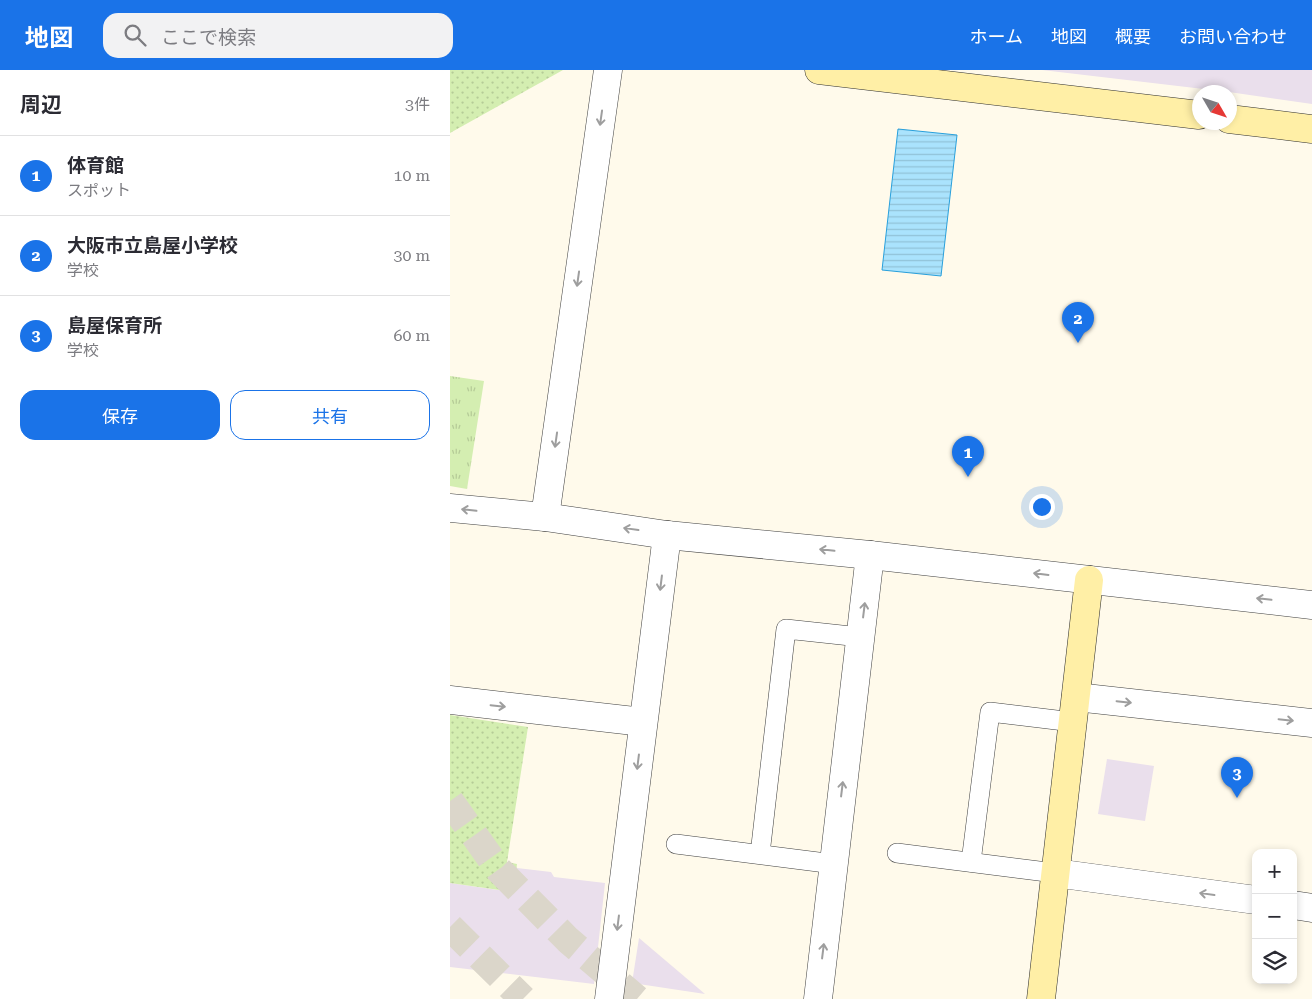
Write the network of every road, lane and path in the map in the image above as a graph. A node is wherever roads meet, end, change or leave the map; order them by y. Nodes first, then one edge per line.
1 (608, 70) edge
2 (819, 70) edge
3 (1192, 115) edge
4 (1237, 120) edge
5 (1312, 129) edge
6 (450, 508) edge
7 (545, 517) junction
8 (667, 535) junction
9 (870, 555) junction
10 (1089, 580) junction
11 (1312, 605) edge
12 (860, 637) junction
13 (450, 700) edge
14 (1074, 709) junction
15 (643, 722) junction
16 (1312, 723) edge
17 (676, 844) dead end
18 (897, 853) dead end
19 (760, 854) junction
20 (971, 862) junction
21 (834, 864) junction
22 (1055, 873) junction
23 (1252, 899) edge
24 (1297, 906) edge
25 (1312, 908) edge
26 (608, 999) edge
27 (818, 999) edge
28 (1041, 999) edge

1 -> 7 street
2 - 3 street
4 - 5 street
7 -> 6 street
8 -> 7 street
9 -> 8 street
8 -> 15 street
10 -> 9 street
12 -> 9 street
11 -> 10 street
10 - 14 street
12 - 19 lane
21 -> 12 street
13 -> 15 street
14 -> 16 street
14 - 20 lane
14 - 22 street
15 -> 26 street
17 - 19 lane
18 - 20 lane
19 - 21 lane
20 - 22 lane
27 -> 21 street
23 -> 22 street
22 - 28 street
24 - 25 street

